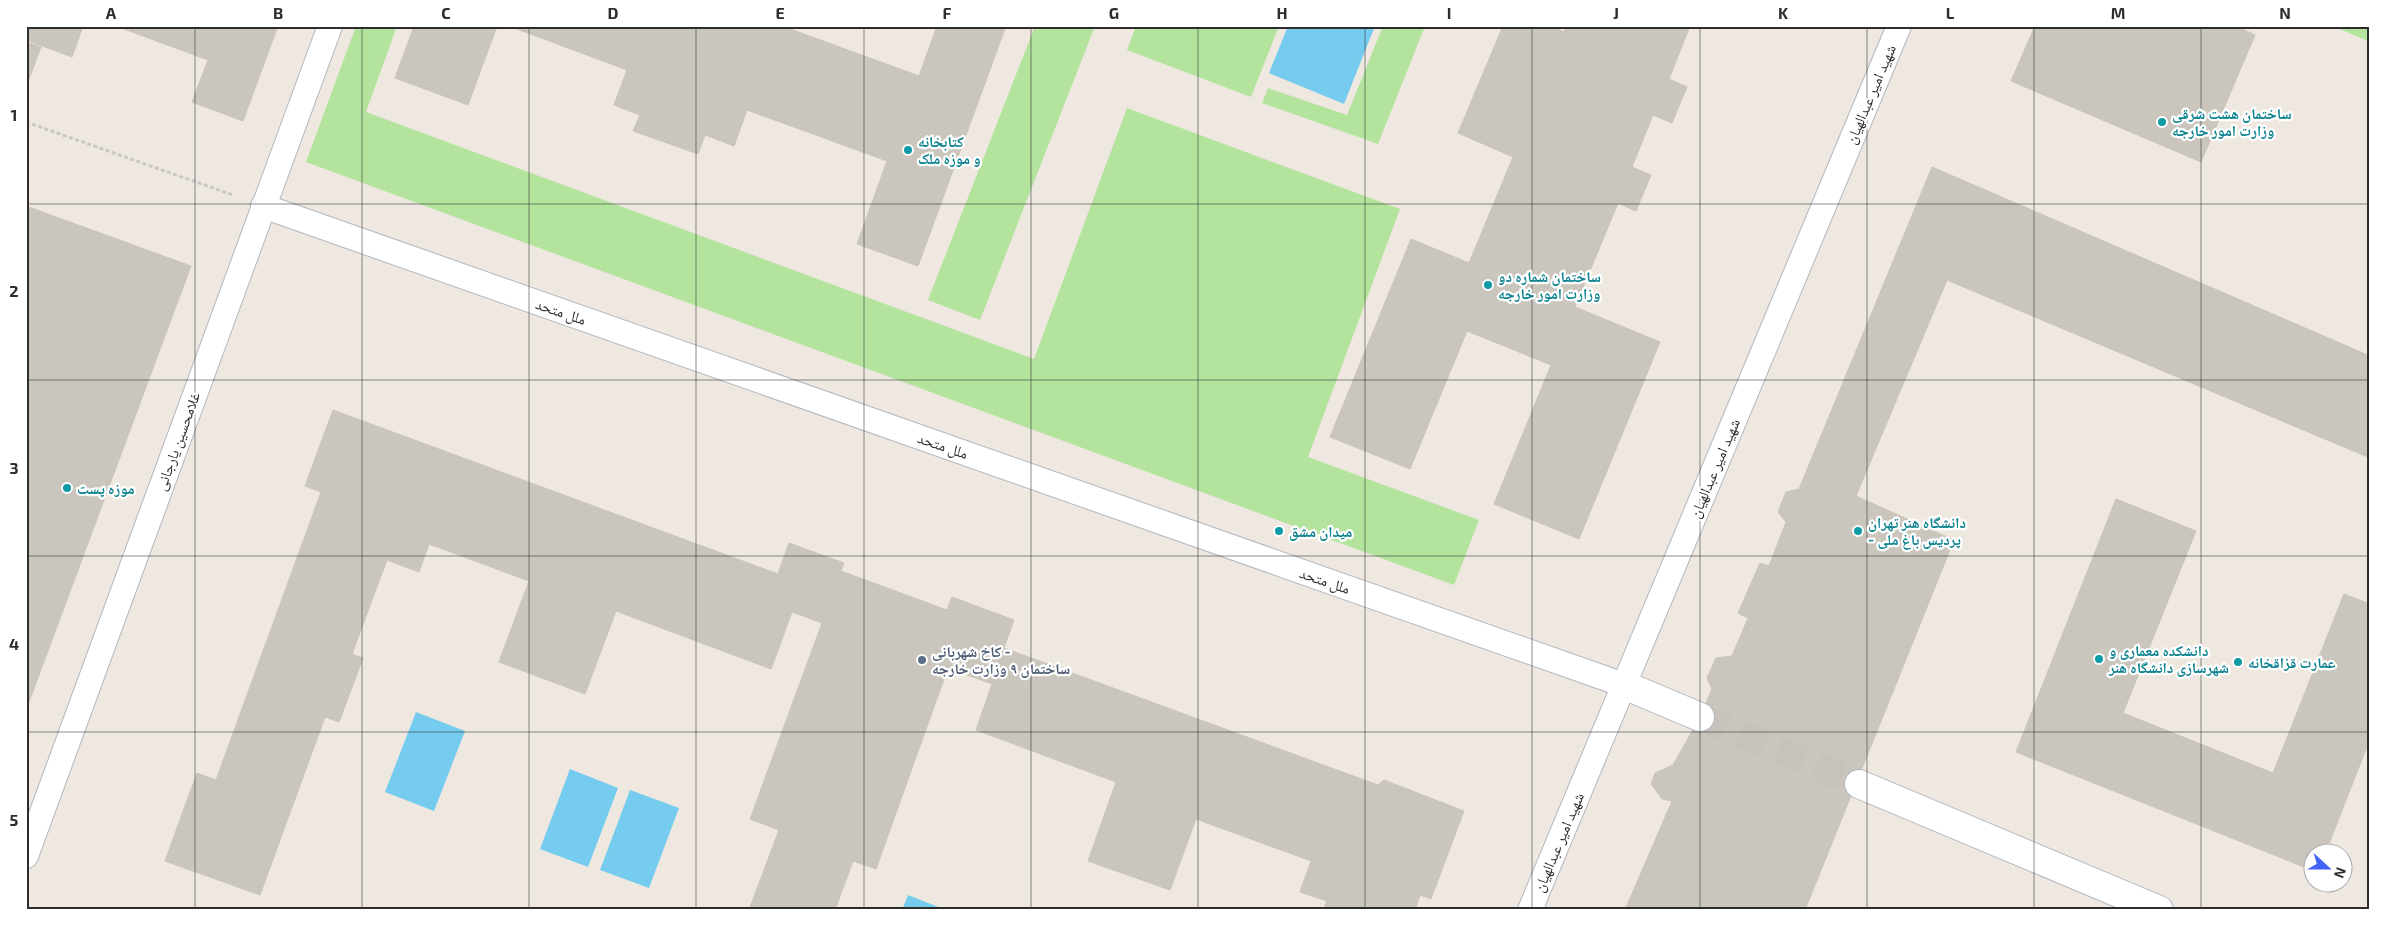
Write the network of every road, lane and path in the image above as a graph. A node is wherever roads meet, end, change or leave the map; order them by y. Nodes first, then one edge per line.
1 (330, 26) edge
2 (1899, 26) edge
3 (26, 122) edge
4 (263, 206) junction
5 (1624, 685) junction
6 (1700, 717) tunnel mouth
7 (1859, 784) tunnel mouth
8 (26, 856) edge
9 (1530, 910) edge
10 (2160, 910) edge

1 - 4 lane, غلامحسین یارجانی
2 - 5 lane, شهید امیر عبدالهیان
3 - 4 path
4 - 5 lane, ملل متحد
4 - 8 lane, غلامحسین یارجانی
5 - 6 street
5 - 9 lane, شهید امیر عبدالهیان
7 - 10 street

